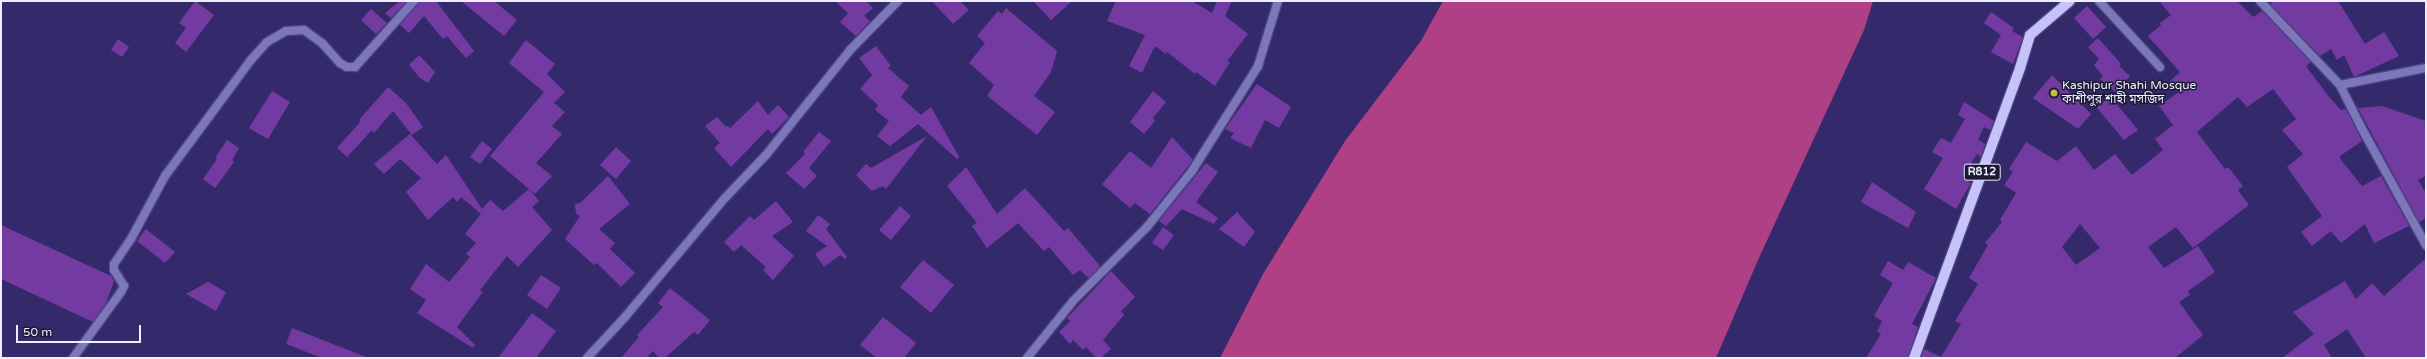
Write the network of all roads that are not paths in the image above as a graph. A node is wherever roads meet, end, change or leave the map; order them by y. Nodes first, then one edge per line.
1 (414, 1) edge
2 (898, 1) edge
3 (1278, 1) edge
4 (2070, 1) edge
5 (2099, 1) edge
6 (2260, 1) edge
7 (2160, 67) dead end
8 (2426, 68) edge
9 (2340, 85) junction
10 (2426, 245) edge
11 (73, 358) edge
12 (587, 358) edge
13 (1027, 358) edge
14 (1914, 358) edge

1 - 11 street
2 - 12 street
3 - 13 street
4 - 14 main road, R812
5 - 7 street
6 - 9 street
8 - 9 street
9 - 10 street

